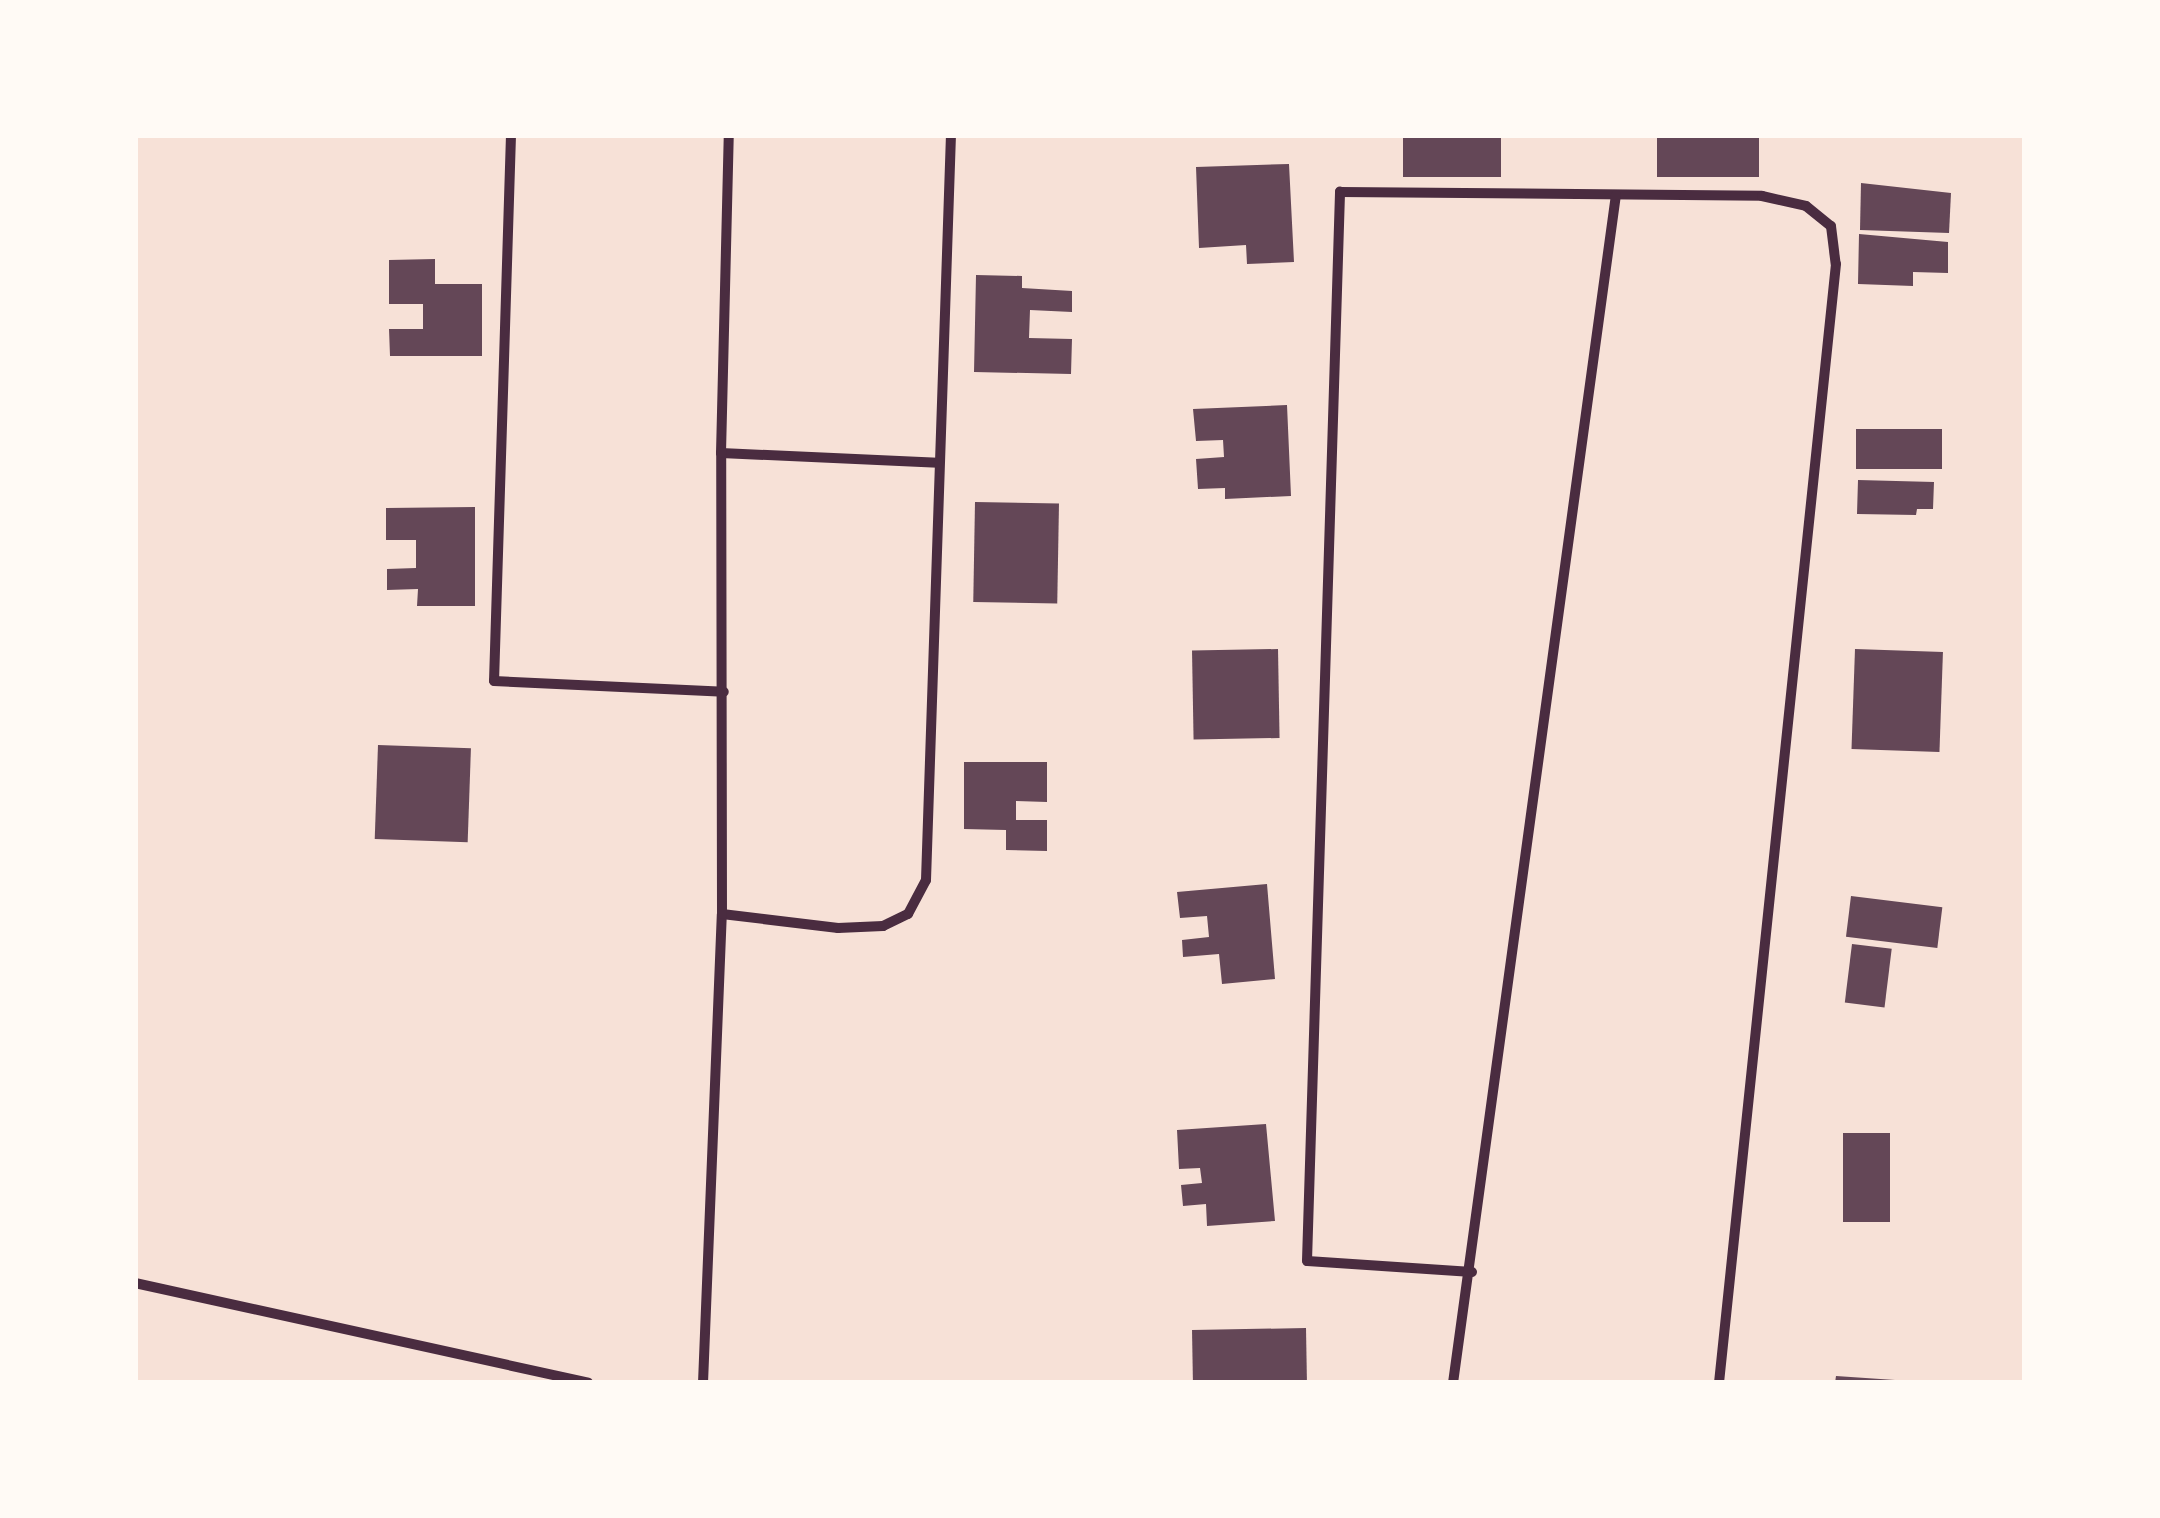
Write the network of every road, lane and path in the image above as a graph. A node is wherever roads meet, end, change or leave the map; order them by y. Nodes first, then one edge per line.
1 (511, 135) edge
2 (729, 135) edge
3 (951, 135) edge
4 (1616, 195) junction
5 (721, 452) junction
6 (938, 463) junction
7 (724, 692) junction
8 (722, 914) junction
9 (1472, 1272) junction
10 (135, 1282) edge
11 (588, 1383) edge
12 (703, 1383) edge
13 (1453, 1383) edge
14 (1720, 1383) edge

1 - 7 street
2 - 5 street
3 - 6 street
4 - 9 street
4 - 9 street
4 - 14 street
5 - 6 street
5 - 7 street
6 - 8 street
7 - 8 street
8 - 12 street
9 - 13 street
10 - 11 street

